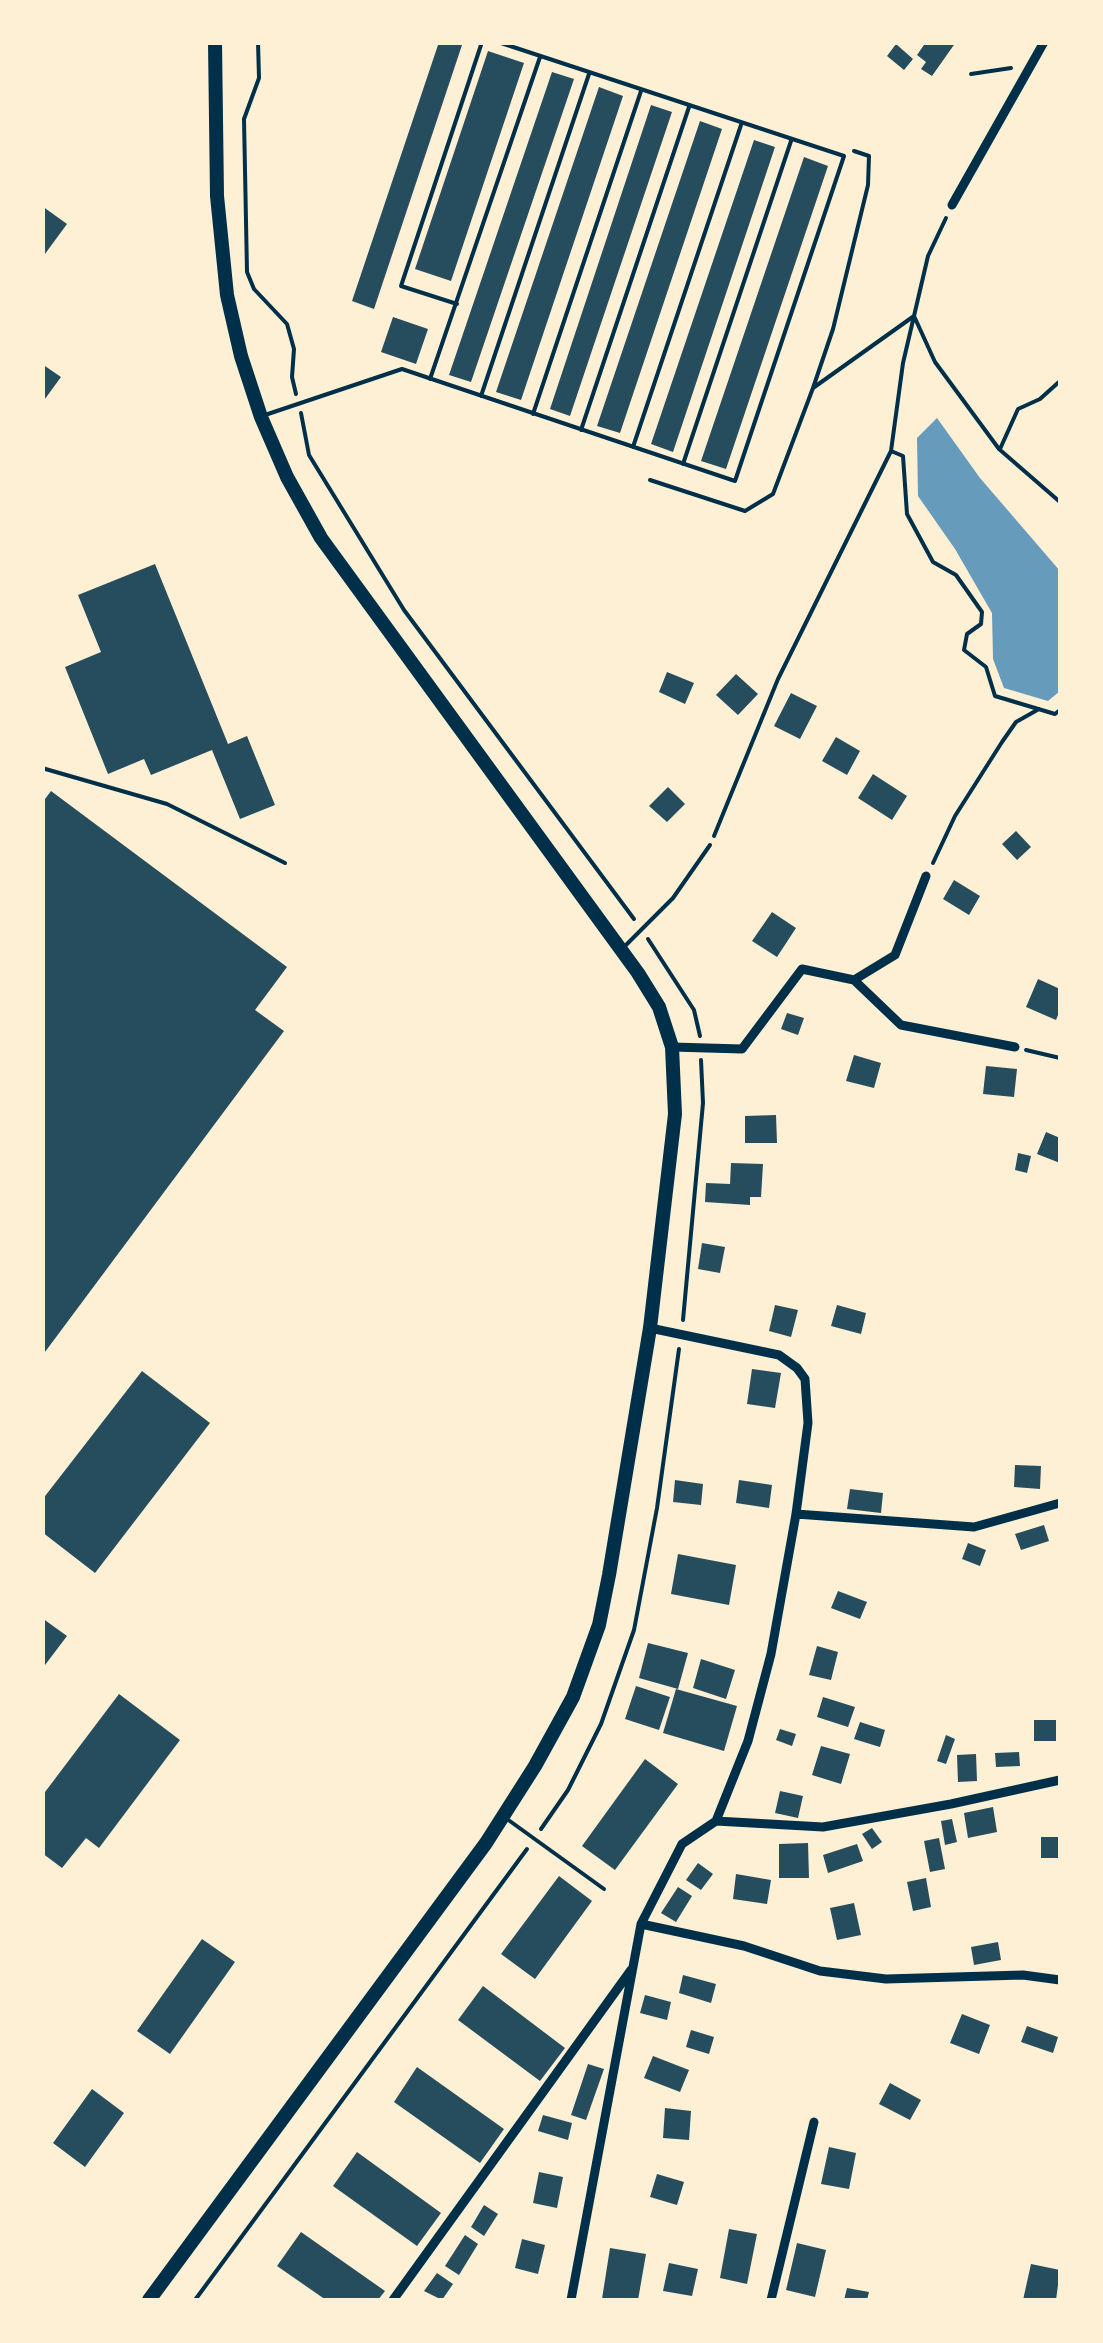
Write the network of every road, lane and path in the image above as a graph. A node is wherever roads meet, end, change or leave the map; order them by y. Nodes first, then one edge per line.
1 (215, 42) edge
2 (258, 42) edge
3 (482, 42) edge
4 (498, 42) edge
5 (1044, 42) edge
6 (540, 57) junction
7 (1030, 66) junction
8 (590, 73) junction
9 (970, 74) dead end
10 (642, 90) junction
11 (689, 106) junction
12 (742, 123) junction
13 (792, 139) junction
14 (833, 153) junction
15 (952, 204) joint
16 (457, 304) junction
17 (914, 316) junction
18 (430, 379) junction
19 (1060, 381) edge
20 (813, 388) junction
21 (481, 396) junction
22 (299, 402) junction
23 (533, 414) junction
24 (261, 417) junction
25 (581, 430) junction
26 (633, 448) junction
27 (1000, 449) junction
28 (891, 451) junction
29 (683, 464) junction
30 (650, 480) dead end
31 (1060, 502) edge
32 (1040, 709) junction
33 (1060, 710) edge
34 (42, 768) edge
35 (710, 845) joint
36 (285, 863) dead end
37 (926, 876) joint
38 (642, 929) junction
39 (621, 950) junction
40 (854, 980) junction
41 (672, 1047) junction
42 (1015, 1047) joint
43 (701, 1048) junction
44 (1060, 1058) edge
45 (650, 1328) junction
46 (682, 1334) junction
47 (1060, 1503) edge
48 (796, 1514) junction
49 (1060, 1780) edge
50 (503, 1816) junction
51 (716, 1821) junction
52 (604, 1889) dead end
53 (641, 1924) junction
54 (632, 1968) junction
55 (1060, 1980) edge
56 (814, 2122) dead end
57 (149, 2300) edge
58 (394, 2300) edge
59 (571, 2300) edge
60 (772, 2300) edge

1 - 24 main road
2 - 22 path
3 - 16 lane
4 - 6 lane
5 - 7 street
6 - 8 lane
6 - 16 lane
7 - 9 path
7 - 15 street
8 - 10 lane
8 - 21 lane
10 - 11 lane
10 - 23 lane
11 - 12 lane
11 - 25 lane
12 - 13 lane
12 - 26 lane
13 - 14 lane
13 - 29 lane
14 - 20 path
14 - 29 lane
15 - 17 path
16 - 18 lane
17 - 20 path
17 - 27 path
17 - 28 path
18 - 21 lane
18 - 22 lane
19 - 27 path
20 - 30 path
21 - 23 lane
22 - 24 lane
22 - 38 path
23 - 25 lane
24 - 39 main road
25 - 26 lane
26 - 29 lane
27 - 31 path
28 - 32 path
28 - 35 path
32 - 33 path
32 - 37 path
34 - 36 lane
35 - 38 lane
37 - 40 street
38 - 39 lane
38 - 43 path
39 - 41 main road
40 - 42 street
40 - 43 street
41 - 43 street
41 - 45 main road
42 - 44 path
43 - 46 path
45 - 46 street
45 - 50 main road
46 - 48 street
47 - 48 street
48 - 51 street
49 - 51 street
50 - 52 lane
50 - 57 main road
51 - 53 street
53 - 54 street
53 - 55 street
54 - 58 street
54 - 59 street
56 - 60 street

